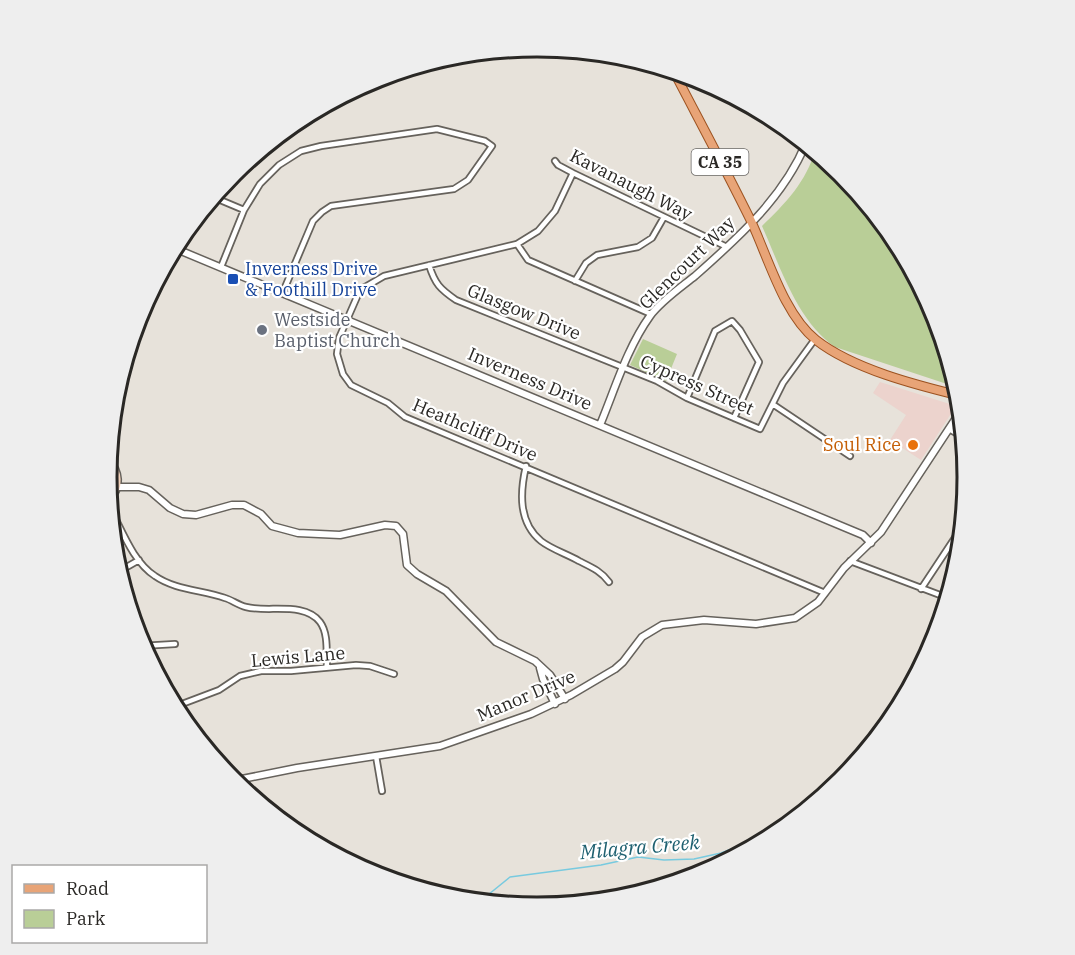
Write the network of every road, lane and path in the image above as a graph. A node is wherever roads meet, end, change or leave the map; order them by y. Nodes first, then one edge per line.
1 (679, 81) edge
2 (802, 151) edge
3 (555, 161) dead end
4 (573, 173) junction
5 (221, 200) edge
6 (244, 210) junction
7 (664, 217) junction
8 (751, 222) junction
9 (517, 244) junction
10 (727, 247) junction
11 (183, 252) edge
12 (429, 265) junction
13 (221, 267) junction
14 (575, 281) junction
15 (283, 292) junction
16 (651, 314) junction
17 (346, 319) junction
18 (815, 339) junction
19 (624, 367) junction
20 (950, 393) edge
21 (687, 398) junction
22 (774, 405) junction
23 (734, 418) junction
24 (954, 422) edge
25 (600, 425) junction
26 (949, 429) junction
27 (955, 433) edge
28 (850, 456) dead end
29 (526, 466) junction
30 (117, 487) edge
31 (120, 527) edge
32 (953, 541) edge
33 (871, 543) junction
34 (139, 560) junction
35 (850, 561) junction
36 (127, 567) edge
37 (609, 582) dead end
38 (921, 589) junction
39 (825, 593) junction
40 (941, 595) edge
41 (175, 644) dead end
42 (152, 645) edge
43 (327, 667) junction
44 (540, 668) junction
45 (394, 674) dead end
46 (565, 699) junction
47 (183, 704) edge
48 (555, 704) junction
49 (376, 756) junction
50 (244, 779) edge
51 (382, 791) dead end

1 - 8 main road, CA 35
2 - 8 street, Glencourt Way
3 - 4 street, Kavanaugh Way
4 - 7 street, Kavanaugh Way
4 - 9 street, Heathcliff Drive
5 - 6 street
6 - 13 street
6 - 15 street
7 - 10 street, Kavanaugh Way
7 - 14 street
8 - 10 street, Glencourt Way
8 - 18 main road, CA 35
9 - 12 street, Heathcliff Drive
9 - 14 street
10 - 16 street, Glencourt Way
11 - 13 street, Inverness Drive
12 - 17 street, Heathcliff Drive
12 - 19 street, Glasgow Drive
13 - 15 street, Inverness Drive
14 - 16 street
15 - 17 street, Inverness Drive
16 - 19 street, Glencourt Way
17 - 25 street, Inverness Drive
17 - 29 street, Heathcliff Drive
18 - 20 main road, CA 35
18 - 22 street, Cypress Street
19 - 21 street, Cypress Street
19 - 25 street, Glencourt Way
21 - 23 street, Cypress Street
21 - 23 street
22 - 23 street, Cypress Street
22 - 28 street
24 - 26 street, Manor Drive
25 - 33 street, Inverness Drive
26 - 27 street
26 - 33 street, Manor Drive
29 - 37 street
29 - 39 street, Heathcliff Drive
30 - 44 street
31 - 34 street
32 - 38 street
33 - 35 street, Manor Drive
34 - 36 street
34 - 43 street
35 - 38 street
35 - 39 street, Manor Drive
38 - 40 street
39 - 46 street, Manor Drive
41 - 42 street
43 - 45 street, Lewis Lane
43 - 47 street, Lewis Lane
44 - 46 street
44 - 48 street
46 - 48 street, Manor Drive
48 - 49 street, Manor Drive
49 - 50 street, Manor Drive
49 - 51 street

